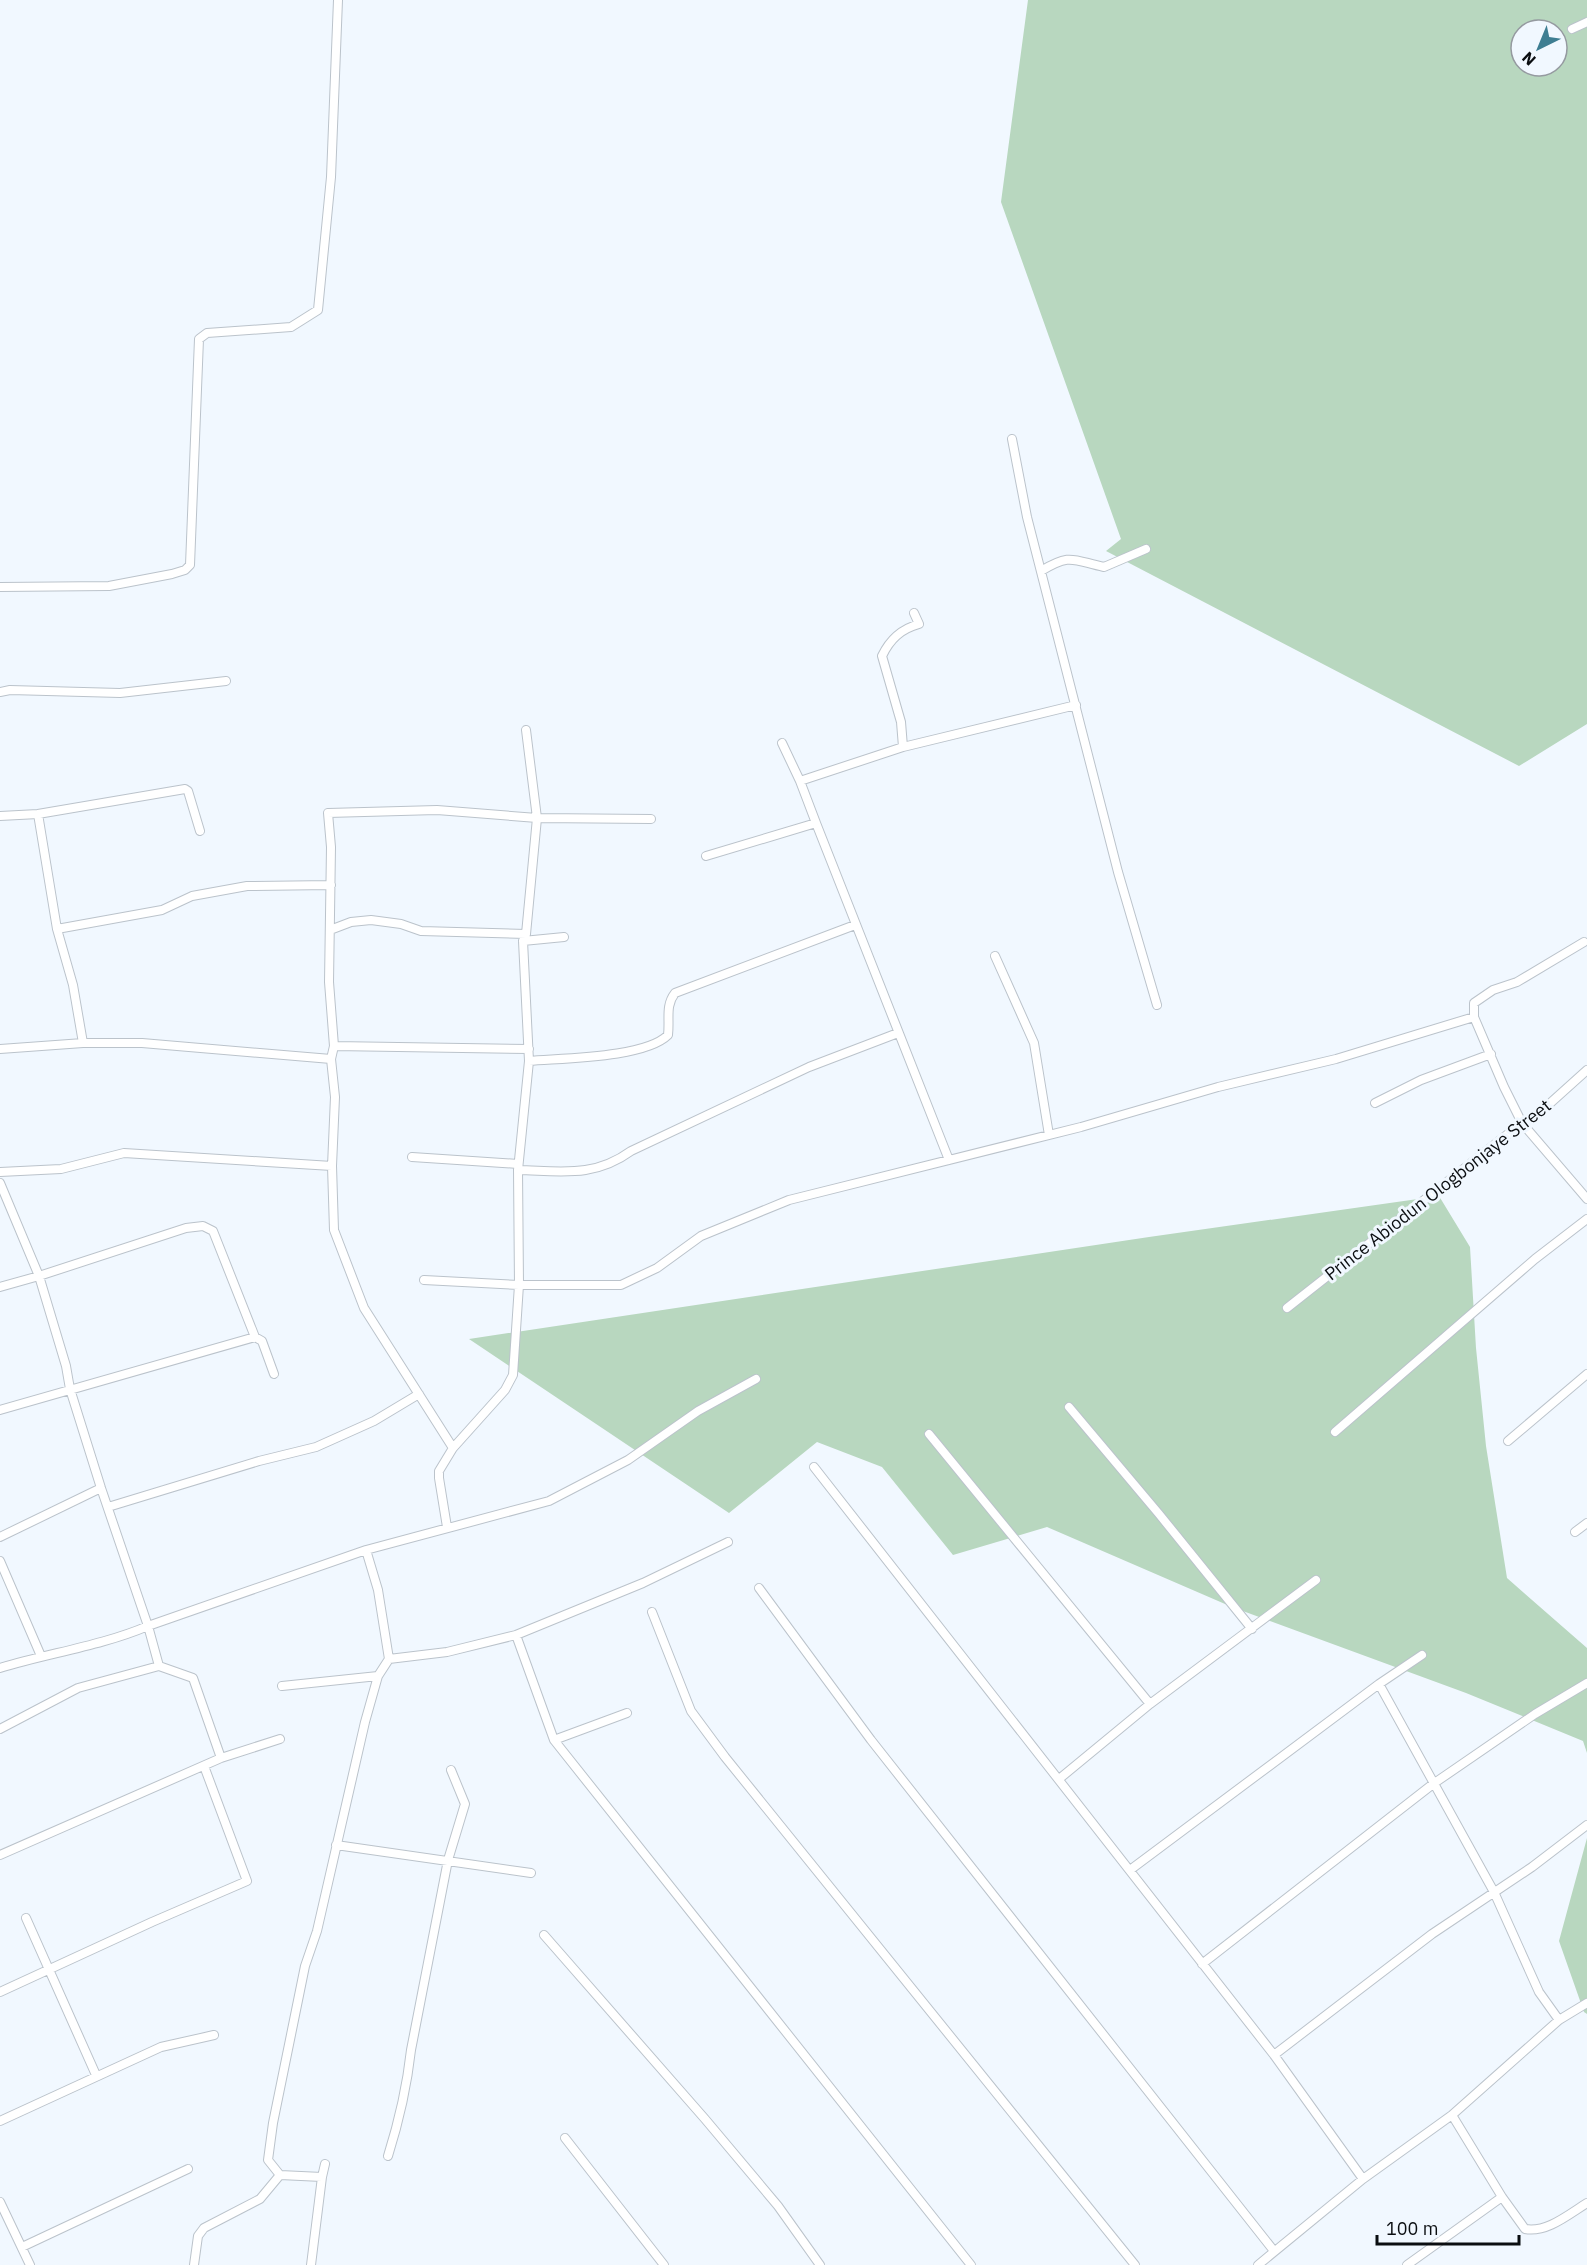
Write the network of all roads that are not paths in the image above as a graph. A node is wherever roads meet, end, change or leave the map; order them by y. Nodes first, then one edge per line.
1 (338, 0) edge
2 (1587, 22) edge
3 (1572, 29) dead end
4 (1012, 439) dead end
5 (1146, 549) dead end
6 (1041, 572) junction
7 (0, 587) edge
8 (914, 613) dead end
9 (226, 681) dead end
10 (0, 692) edge
11 (1076, 705) junction
12 (526, 730) dead end
13 (782, 743) dead end
14 (903, 747) junction
15 (800, 781) junction
16 (38, 814) junction
17 (0, 816) edge
18 (537, 818) junction
19 (651, 819) dead end
20 (816, 823) junction
21 (200, 831) dead end
22 (706, 856) dead end
23 (331, 885) junction
24 (855, 926) junction
25 (57, 929) junction
26 (330, 930) junction
27 (564, 937) dead end
28 (525, 938) junction
29 (1584, 942) dead end
30 (994, 956) dead end
31 (1157, 1005) dead end
32 (1474, 1017) junction
33 (898, 1034) junction
34 (83, 1043) junction
35 (334, 1046) junction
36 (0, 1049) edge
37 (529, 1049) junction
38 (1491, 1054) junction
39 (331, 1059) junction
40 (529, 1061) junction
41 (1587, 1070) edge
42 (1375, 1103) dead end
43 (1522, 1122) junction
44 (1049, 1135) junction
45 (412, 1157) dead end
46 (949, 1160) junction
47 (333, 1166) junction
48 (518, 1167) junction
49 (0, 1172) edge
50 (0, 1182) edge
51 (1587, 1199) edge
52 (1587, 1219) edge
53 (39, 1276) junction
54 (424, 1280) dead end
55 (519, 1285) junction
56 (0, 1287) edge
57 (1287, 1308) dead end
58 (255, 1337) junction
59 (274, 1374) dead end
60 (1587, 1374) edge
61 (756, 1379) dead end
62 (70, 1389) junction
63 (419, 1394) junction
64 (1069, 1407) dead end
65 (0, 1410) edge
66 (1335, 1432) dead end
67 (929, 1434) dead end
68 (1508, 1441) dead end
69 (453, 1448) junction
70 (814, 1467) dead end
71 (101, 1488) junction
72 (108, 1508) junction
73 (1587, 1523) edge
74 (447, 1527) junction
75 (1575, 1532) dead end
76 (0, 1537) edge
77 (728, 1542) dead end
78 (366, 1550) junction
79 (0, 1561) edge
80 (1316, 1580) dead end
81 (759, 1588) dead end
82 (652, 1612) dead end
83 (148, 1626) junction
84 (1252, 1629) junction
85 (516, 1635) junction
86 (1422, 1655) dead end
87 (41, 1656) junction
88 (389, 1659) junction
89 (159, 1666) junction
90 (0, 1668) edge
91 (378, 1676) junction
92 (1587, 1683) edge
93 (1379, 1684) junction
94 (282, 1686) dead end
95 (1150, 1704) junction
96 (627, 1713) dead end
97 (0, 1729) edge
98 (280, 1738) dead end
99 (554, 1740) junction
100 (221, 1758) junction
101 (204, 1766) junction
102 (451, 1770) dead end
103 (1059, 1779) junction
104 (1433, 1784) junction
105 (1587, 1825) edge
106 (336, 1845) junction
107 (0, 1855) edge
108 (448, 1860) junction
109 (1130, 1870) junction
110 (531, 1874) dead end
111 (1494, 1892) junction
112 (26, 1918) dead end
113 (544, 1935) dead end
114 (1202, 1964) junction
115 (50, 1971) junction
116 (0, 1992) edge
117 (1587, 2003) edge
118 (1559, 2020) junction
119 (214, 2035) dead end
120 (1274, 2055) junction
121 (96, 2075) junction
122 (1452, 2115) junction
123 (0, 2121) edge
124 (565, 2138) dead end
125 (388, 2156) dead end
126 (326, 2164) dead end
127 (188, 2169) dead end
128 (280, 2175) junction
129 (322, 2177) junction
130 (1363, 2179) junction
131 (1502, 2197) junction
132 (0, 2202) edge
133 (1587, 2203) edge
134 (22, 2247) junction
135 (1274, 2252) junction
136 (30, 2265) edge
137 (194, 2265) edge
138 (311, 2265) edge
139 (664, 2265) edge
140 (820, 2265) edge
141 (971, 2265) edge
142 (1135, 2265) edge
143 (1258, 2265) edge
144 (1407, 2265) edge

1 - 7 street
2 - 3 street
4 - 6 street
5 - 6 street
6 - 11 street
8 - 14 street
9 - 10 street
11 - 14 street
11 - 31 street
12 - 18 street
13 - 15 street
14 - 15 street
15 - 20 street
16 - 17 street
16 - 21 street
16 - 25 street
18 - 19 street
18 - 23 street
18 - 28 street
20 - 22 street
20 - 24 street
23 - 25 street
23 - 26 street
24 - 33 street
24 - 40 street
25 - 34 street
26 - 28 street
26 - 35 street
27 - 28 street
28 - 37 street
29 - 32 street
30 - 44 street
32 - 38 street
32 - 44 street
33 - 46 street
33 - 48 street
34 - 36 street
34 - 39 street
35 - 37 street
35 - 39 street
37 - 40 street
38 - 42 street
38 - 43 street
39 - 47 street
40 - 48 street
41 - 43 street, Prince Abiodun Ologbonjaye Street
43 - 51 street
43 - 57 street, Prince Abiodun Ologbonjaye Street
44 - 46 street
45 - 48 street
46 - 55 street
47 - 49 street
47 - 63 street
48 - 55 street
50 - 53 street
52 - 66 street
53 - 56 street
53 - 58 street
53 - 62 street
54 - 55 street
55 - 69 street
58 - 59 street
58 - 62 street
60 - 68 street
61 - 74 street
62 - 65 street
62 - 71 street
63 - 69 street
63 - 72 street
64 - 84 street
67 - 95 street
69 - 74 street
70 - 103 street
71 - 72 street
71 - 76 street
72 - 83 street
73 - 75 street
74 - 78 street
77 - 85 street
78 - 83 street
78 - 88 street
79 - 87 street
80 - 84 street
81 - 135 street
82 - 142 street
83 - 87 street
83 - 89 street
84 - 95 street
85 - 88 street
85 - 99 street
86 - 93 street
87 - 90 street
88 - 91 street
89 - 97 street
89 - 100 street
91 - 94 street
91 - 106 street
92 - 104 street
93 - 104 street
93 - 109 street
95 - 103 street
96 - 99 street
98 - 100 street
99 - 141 street
100 - 101 street
101 - 107 street
101 - 115 street
102 - 108 street
103 - 109 street
104 - 111 street
104 - 114 street
105 - 111 street
106 - 108 street
106 - 128 street
108 - 110 street
108 - 125 street
109 - 114 street
111 - 118 street
111 - 120 street
112 - 115 street
113 - 140 street
114 - 120 street
115 - 116 street
115 - 121 street
117 - 118 street
118 - 122 street
119 - 121 street
120 - 130 street
121 - 123 street
122 - 130 street
122 - 131 street
124 - 139 street
126 - 129 street
127 - 134 street
128 - 129 street
128 - 137 street
129 - 138 street
130 - 135 street
131 - 133 street
131 - 144 street
132 - 134 street
134 - 136 street
135 - 143 street

